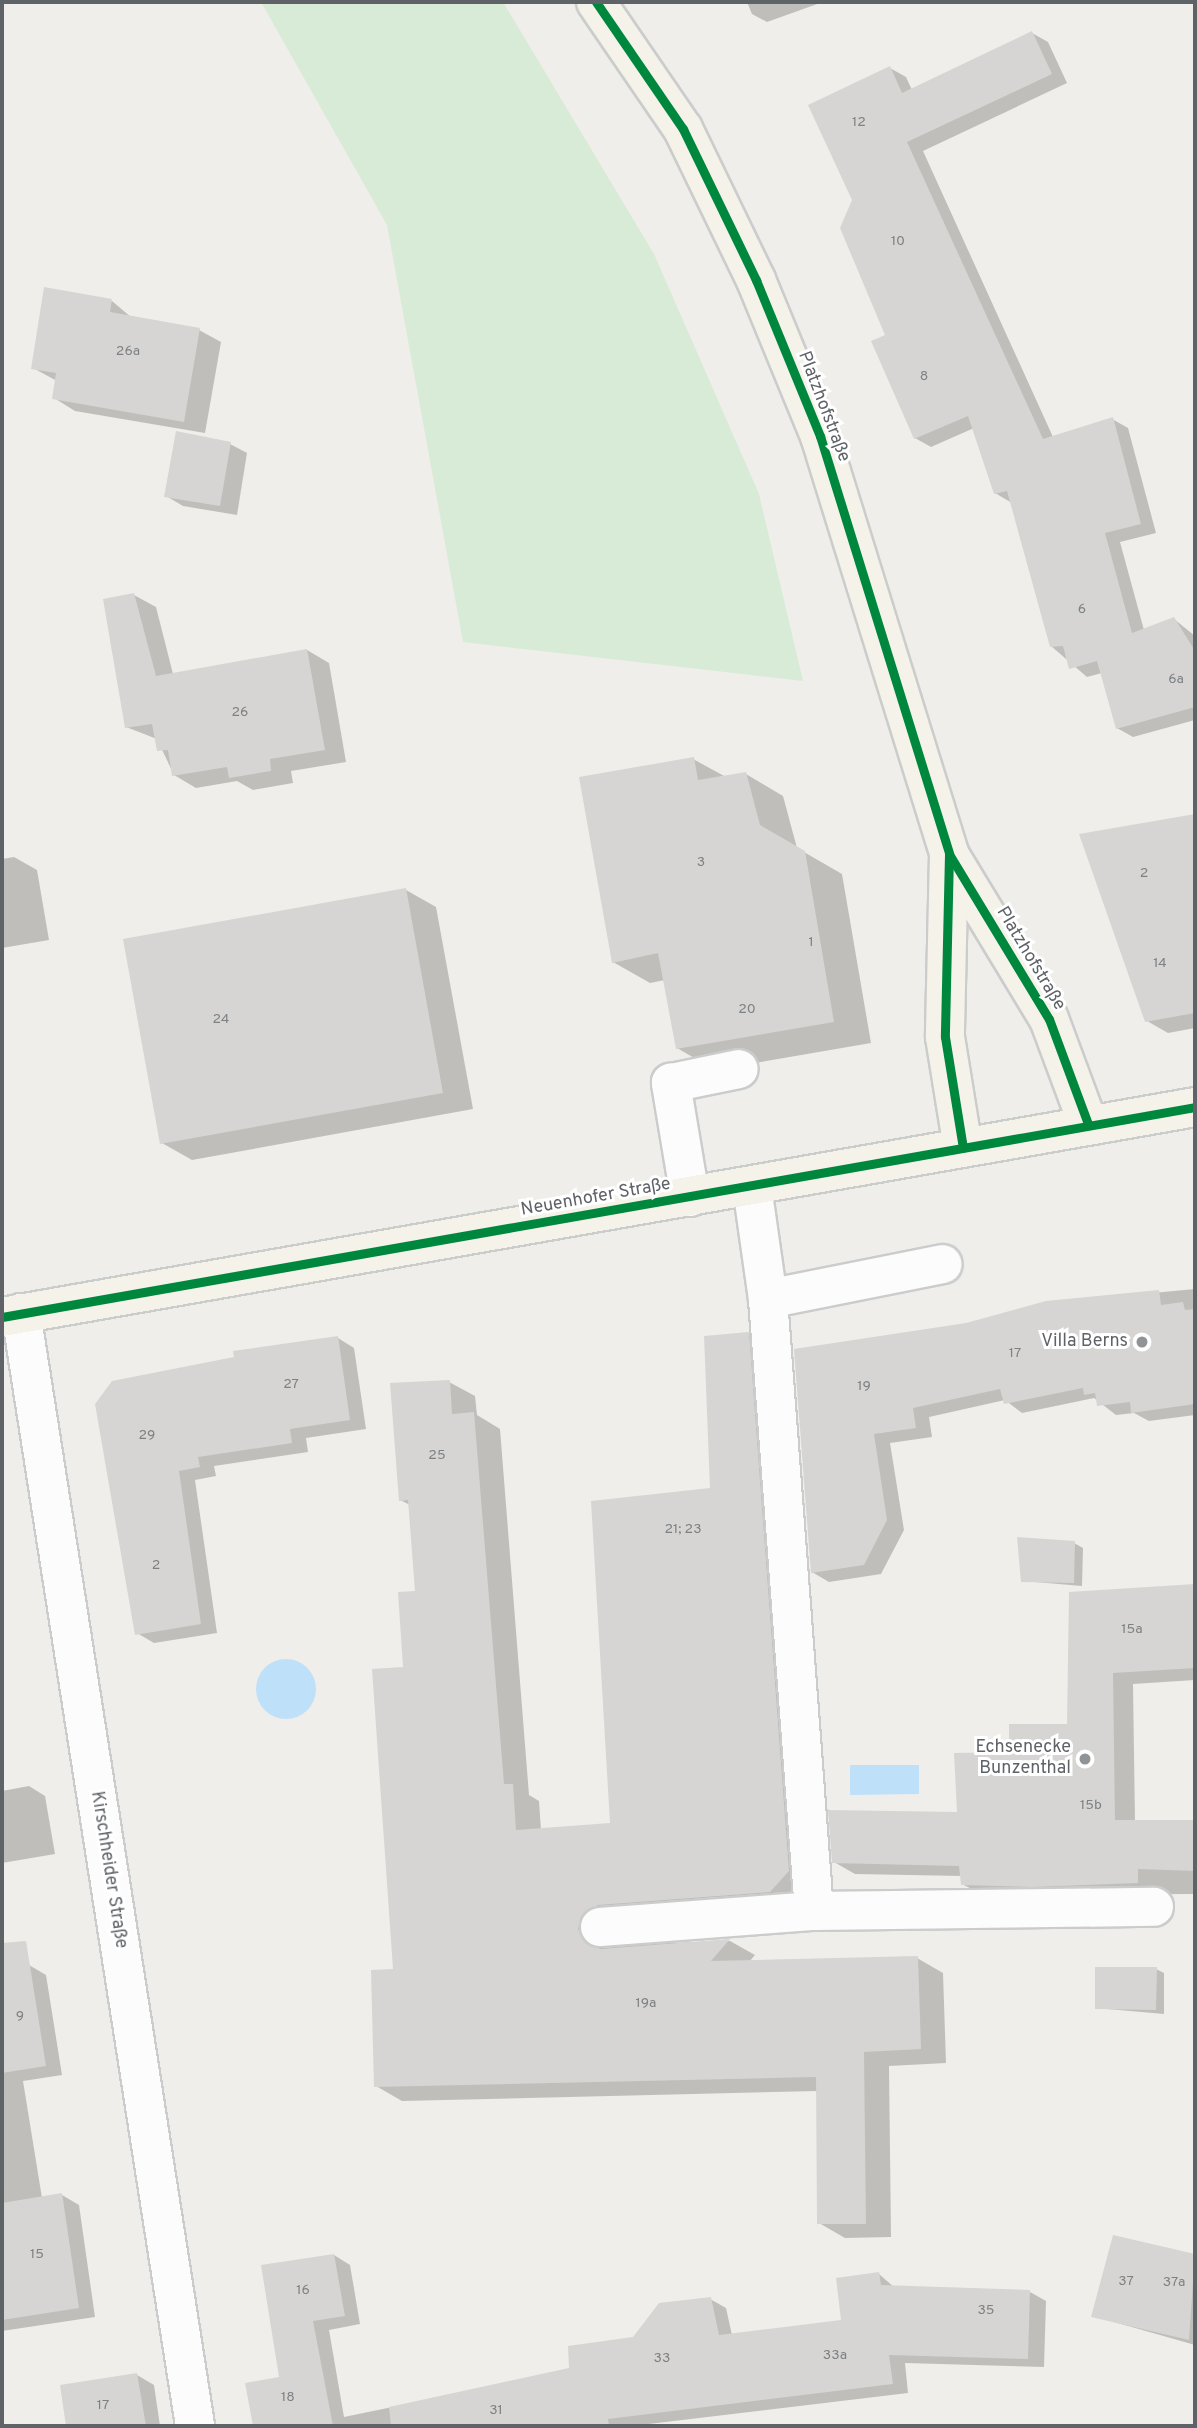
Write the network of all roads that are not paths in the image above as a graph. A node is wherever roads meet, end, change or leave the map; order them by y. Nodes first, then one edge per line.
1 (596, 2) edge
2 (949, 854) junction
3 (739, 1069) dead end
4 (1195, 1107) edge
5 (1088, 1124) junction
6 (962, 1148) junction
7 (752, 1186) junction
8 (690, 1197) junction
9 (943, 1264) dead end
10 (768, 1299) junction
11 (11, 1315) edge
12 (1154, 1907) dead end
13 (814, 1911) junction
14 (600, 1927) dead end
15 (195, 2426) edge

1 - 2 main road, Platzhofstraße
2 - 5 main road, Platzhofstraße
2 - 6 main road, Platzhofstraße
3 - 8 street
4 - 5 main road, Neuenhofer Straße
5 - 6 main road, Neuenhofer Straße
6 - 7 main road, Neuenhofer Straße
7 - 8 main road, Neuenhofer Straße
7 - 10 street
8 - 11 main road, Neuenhofer Straße
9 - 10 street
10 - 13 street
11 - 15 street, Kirschheider Straße
12 - 13 street
13 - 14 street

